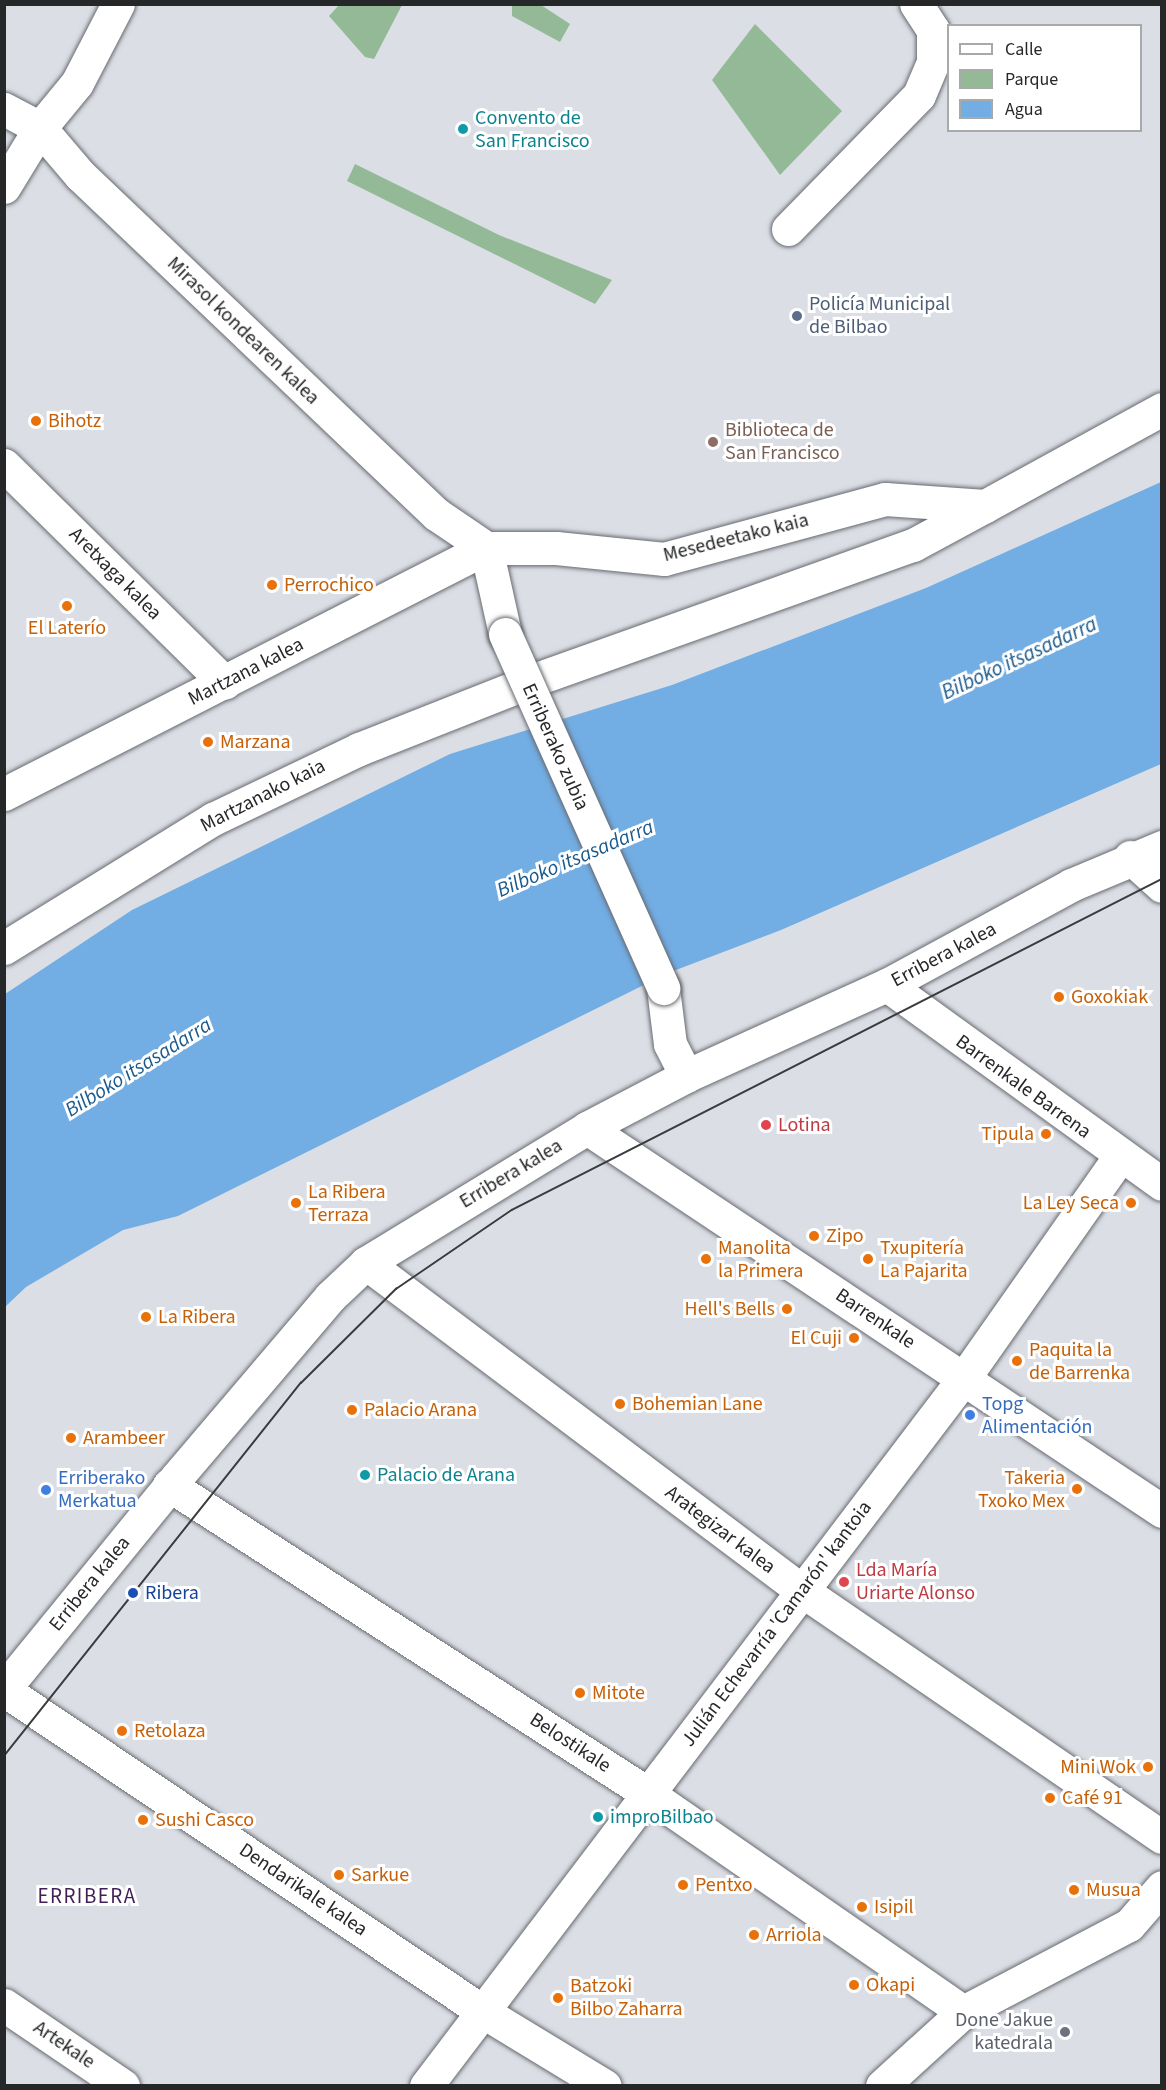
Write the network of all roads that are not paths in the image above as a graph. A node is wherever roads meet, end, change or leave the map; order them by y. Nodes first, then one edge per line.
1 (118, 4) edge
2 (916, 4) edge
3 (4, 110) edge
4 (40, 129) junction
5 (4, 187) edge
6 (788, 229) dead end
7 (1161, 409) edge
8 (4, 465) edge
9 (985, 506) junction
10 (486, 548) junction
11 (225, 683) junction
12 (4, 794) edge
13 (1161, 847) edge
14 (1130, 857) junction
15 (1161, 886) edge
16 (4, 948) edge
17 (888, 985) junction
18 (686, 1076) junction
19 (587, 1128) junction
20 (1120, 1156) junction
21 (1161, 1184) edge
22 (366, 1263) junction
23 (964, 1378) junction
24 (169, 1485) junction
25 (1161, 1511) edge
26 (801, 1590) junction
27 (4, 1689) edge
28 (650, 1795) junction
29 (1153, 1831) edge
30 (1161, 1887) edge
31 (4, 2005) edge
32 (963, 2012) junction
33 (485, 2013) junction
34 (123, 2085) edge
35 (426, 2085) edge
36 (605, 2085) edge
37 (882, 2085) edge

1 - 4 street
2 - 6 street
3 - 4 street, Mirasol kondearen kalea
4 - 5 street
4 - 10 street, Mirasol kondearen kalea
7 - 9 street
8 - 11 street, Aretxaga kalea
9 - 10 street, Mesedeetako kaia
9 - 16 street, Martzanako kaia
10 - 11 street, Martzana kalea
10 - 18 street, Erriberako zubia, bridge
11 - 12 street, Martzana kalea
13 - 14 street, Erribera kalea
14 - 15 street
14 - 17 street, Erribera kalea
17 - 18 street, Erribera kalea
17 - 20 street, Barrenkale Barrena
18 - 19 street, Erribera kalea
19 - 22 street, Erribera kalea
19 - 23 street, Barrenkale
20 - 21 street, Barrenkale Barrena
20 - 23 street, Julián Echevarría 'Camarón' kantoia
22 - 24 street, Erribera kalea
22 - 26 street, Arategizar kalea
23 - 25 street, Barrenkale
23 - 26 street, Julián Echevarría 'Camarón' kantoia
24 - 27 street, Erribera kalea
24 - 28 street, Belostikale
26 - 28 street, Julián Echevarría 'Camarón' kantoia
26 - 29 street, Arategizar kalea
27 - 33 street, Dendarikale kalea
28 - 32 street, Belostikale
28 - 33 street, Julián Echevarría 'Camarón' kantoia
30 - 32 street
31 - 34 street, Artekale
32 - 37 street
33 - 35 street, Julián Echevarría 'Camarón' kantoia
33 - 36 street, Dendarikale kalea

